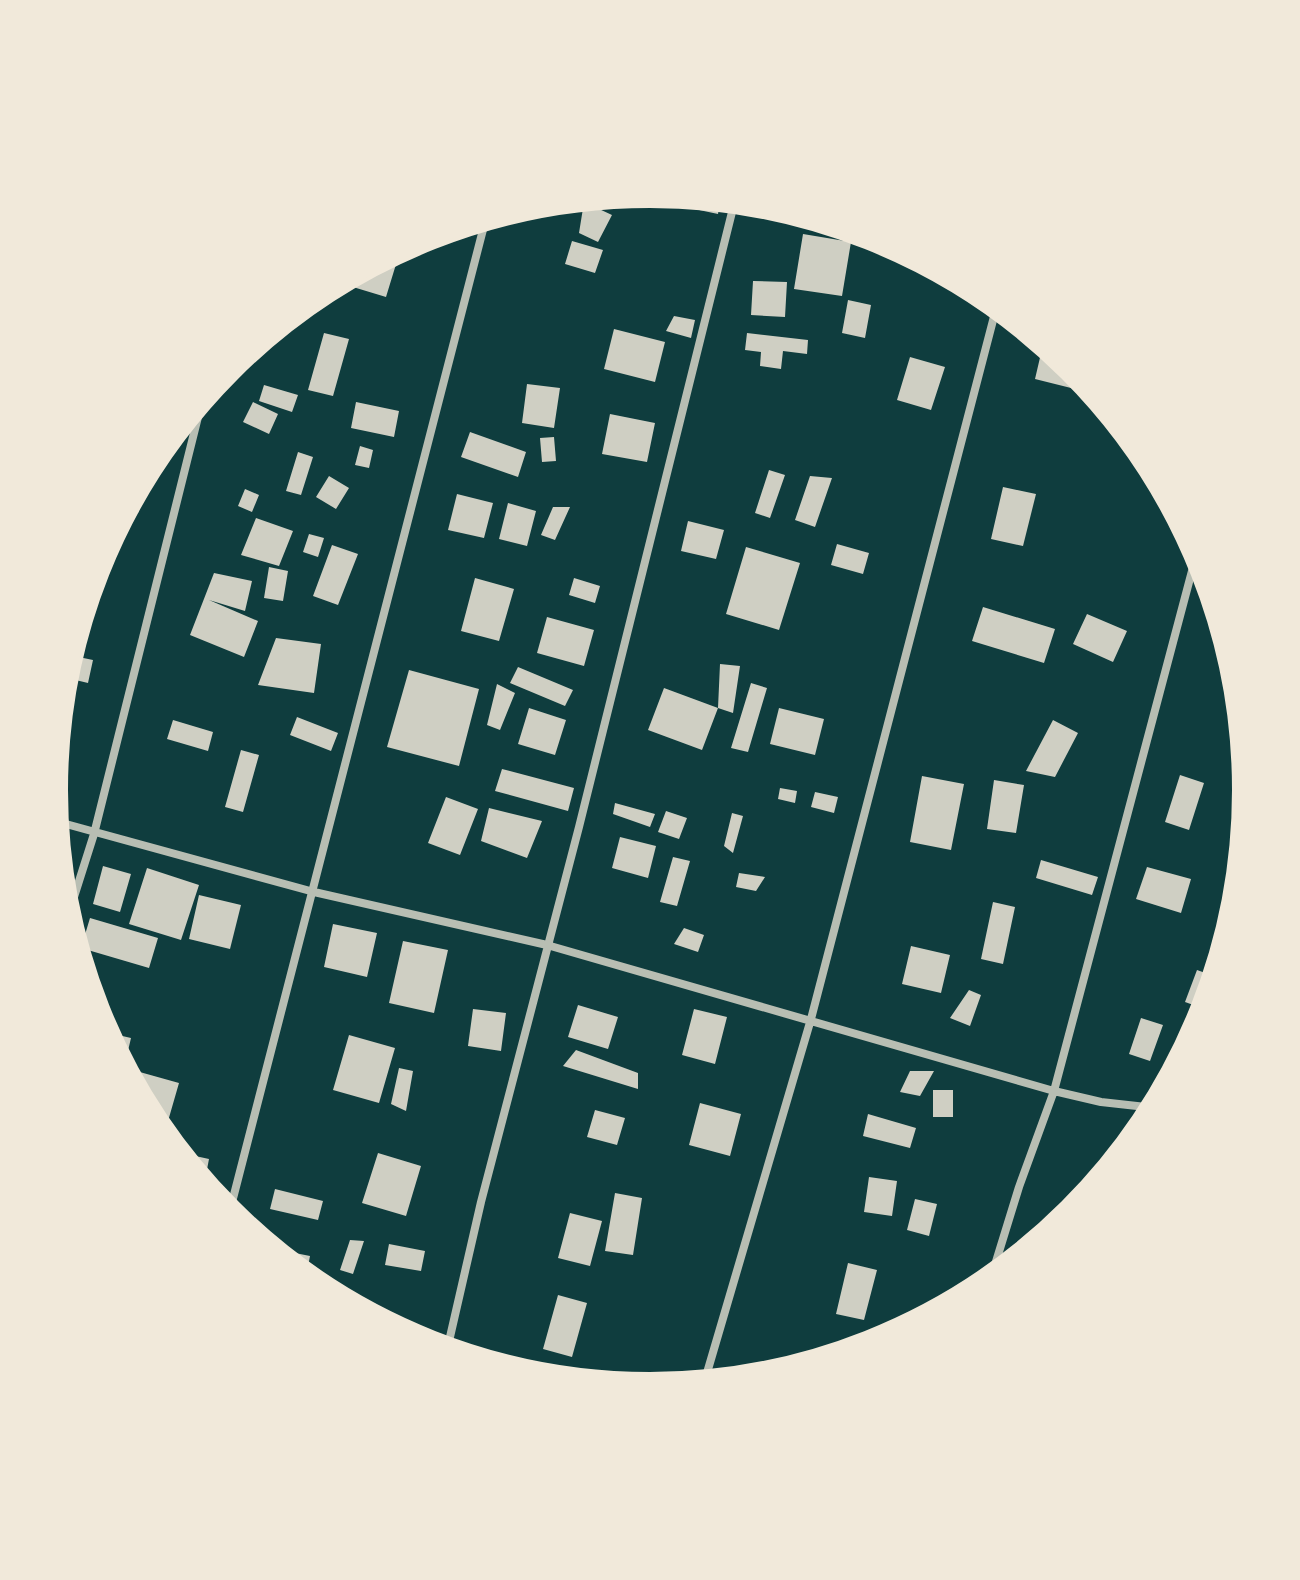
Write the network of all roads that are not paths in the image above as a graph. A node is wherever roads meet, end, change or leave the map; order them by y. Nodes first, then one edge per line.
1 (732, 212) edge
2 (483, 231) edge
3 (994, 318) edge
4 (197, 422) edge
5 (1192, 572) edge
6 (67, 825) edge
7 (94, 834) junction
8 (314, 892) junction
9 (75, 893) edge
10 (547, 945) junction
11 (811, 1019) junction
12 (1054, 1091) junction
13 (1141, 1106) edge
14 (233, 1199) edge
15 (997, 1260) edge
16 (450, 1338) edge
17 (708, 1371) edge

1 - 10 street
2 - 8 street
3 - 11 street
4 - 7 street
5 - 12 street
6 - 7 street
7 - 8 street
7 - 9 street
8 - 10 street
8 - 14 street
10 - 11 street
10 - 16 street
11 - 12 street
11 - 17 street
12 - 13 street
12 - 15 street

